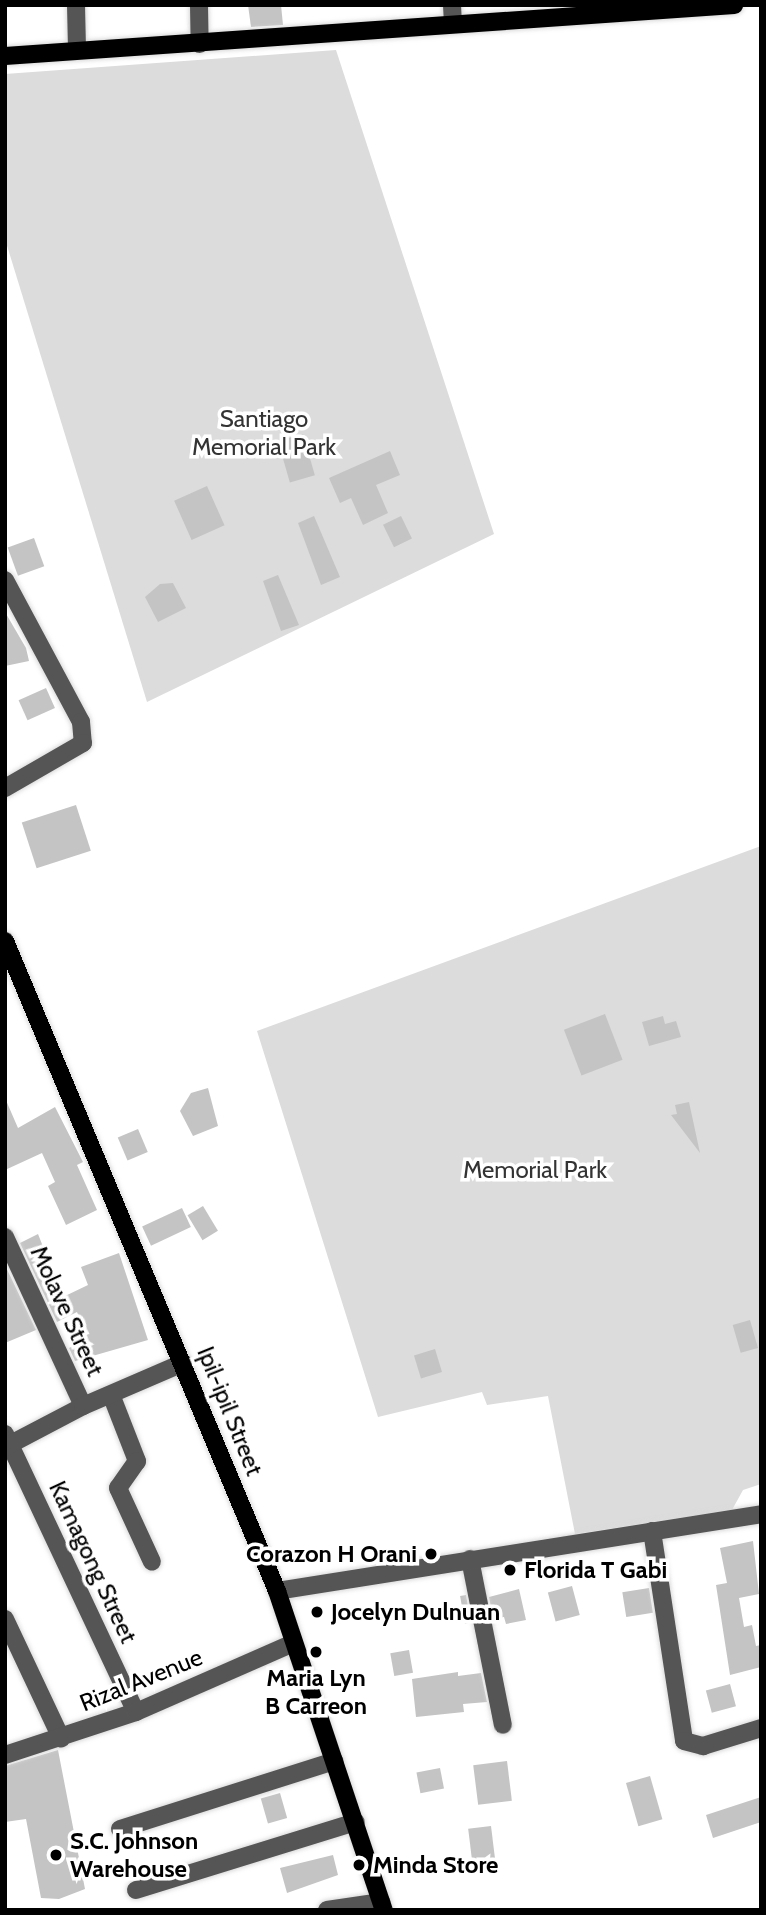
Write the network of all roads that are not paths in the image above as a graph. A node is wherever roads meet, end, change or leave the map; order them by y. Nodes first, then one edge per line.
1 (76, 5) edge
2 (199, 5) edge
3 (734, 5) edge
4 (452, 13) edge
5 (200, 44) junction
6 (77, 50) junction
7 (5, 56) edge
8 (5, 580) edge
9 (5, 788) edge
10 (5, 941) edge
11 (5, 1237) edge
12 (183, 1363) junction
13 (112, 1397) junction
14 (83, 1406) junction
15 (7, 1442) edge
16 (761, 1514) edge
17 (652, 1531) junction
18 (470, 1559) junction
19 (152, 1562) dead end
20 (277, 1591) junction
21 (5, 1619) edge
22 (293, 1643) junction
23 (136, 1712) junction
24 (503, 1725) dead end
25 (761, 1728) edge
26 (61, 1738) junction
27 (5, 1755) edge
28 (335, 1761) junction
29 (356, 1822) junction
30 (120, 1829) dead end
31 (136, 1890) dead end
32 (382, 1906) edge
33 (327, 1910) edge

1 - 6 street
2 - 5 street
3 - 4 main road
4 - 5 main road
5 - 6 main road
6 - 7 main road
8 - 9 street
10 - 12 main road, Ipil-ipil Street
11 - 14 street, Molave Street
12 - 13 street
12 - 20 main road, Ipil-ipil Street
13 - 14 street
13 - 19 street, Molave Street
14 - 15 street
15 - 23 street, Kamagong Street
16 - 17 street
17 - 18 street
17 - 25 street
18 - 20 street
18 - 24 street
20 - 22 main road, Ipil-ipil Street
21 - 26 street
22 - 23 street, Rizal Avenue
22 - 28 main road, Ipil-ipil Street
23 - 26 street, Rizal Avenue
26 - 27 street, Rizal Avenue
28 - 29 main road, Ipil-ipil Street
28 - 30 street
29 - 31 street
29 - 32 main road, Ipil-ipil Street
32 - 33 street

